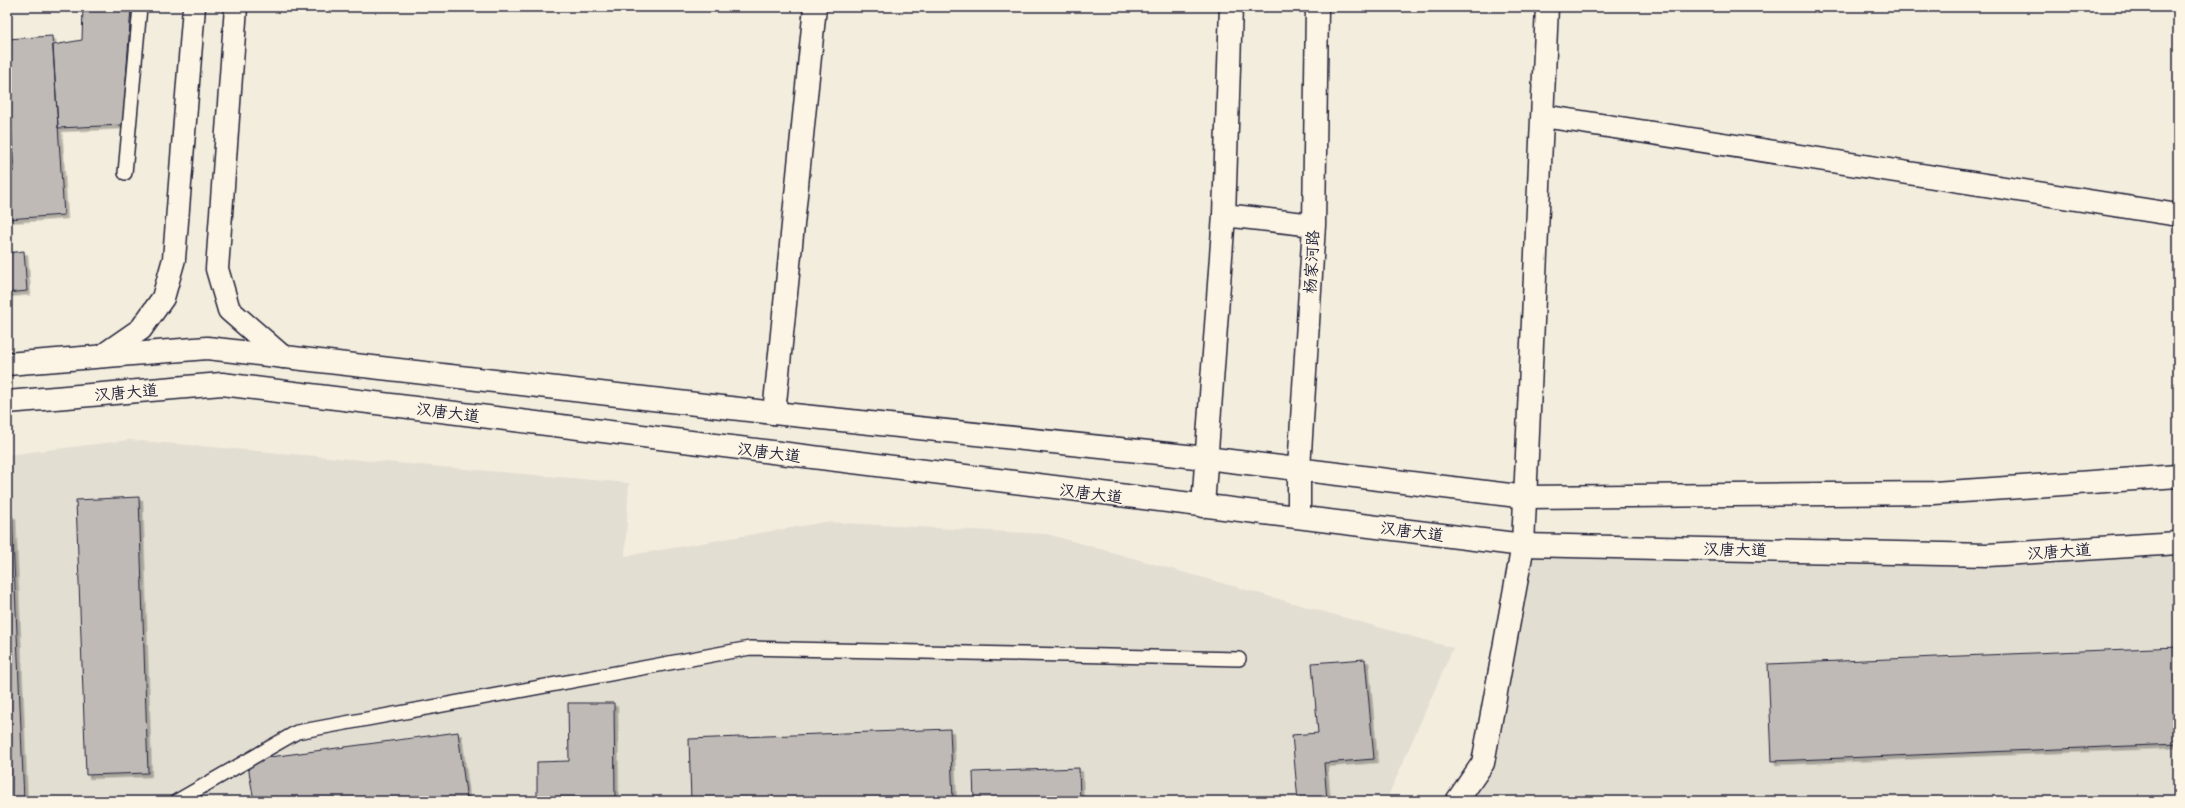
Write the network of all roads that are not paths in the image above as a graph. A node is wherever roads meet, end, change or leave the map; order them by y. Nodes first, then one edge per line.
1 (140, 7) edge
2 (194, 7) edge
3 (236, 7) edge
4 (815, 7) edge
5 (1231, 7) edge
6 (1317, 7) edge
7 (1547, 7) edge
8 (1542, 116) junction
9 (125, 173) dead end
10 (1224, 215) junction
11 (2178, 215) edge
12 (1314, 224) junction
13 (102, 356) junction
14 (283, 357) junction
15 (7, 364) edge
16 (7, 402) edge
17 (774, 413) junction
18 (1206, 458) junction
19 (1299, 469) junction
20 (2178, 476) edge
21 (1526, 497) junction
22 (1203, 506) junction
23 (1299, 517) junction
24 (2178, 543) edge
25 (1523, 545) junction
26 (1239, 659) dead end
27 (177, 801) edge
28 (1457, 801) edge

1 - 9 lane
2 - 13 main road
3 - 14 main road
4 - 17 main road
5 - 10 main road
6 - 12 main road, 杨家河路
7 - 8 main road
8 - 11 main road
8 - 21 main road
10 - 12 main road
10 - 18 main road
12 - 19 main road, 杨家河路
13 - 14 main road
13 - 15 main road
14 - 17 main road
16 - 22 main road, 汉唐大道
17 - 18 main road
18 - 19 main road
18 - 22 main road
19 - 21 main road
19 - 23 main road, 杨家河路
20 - 21 main road
21 - 25 main road
22 - 23 main road, 汉唐大道
23 - 25 main road, 汉唐大道
24 - 25 main road, 汉唐大道
25 - 28 main road
26 - 27 lane

